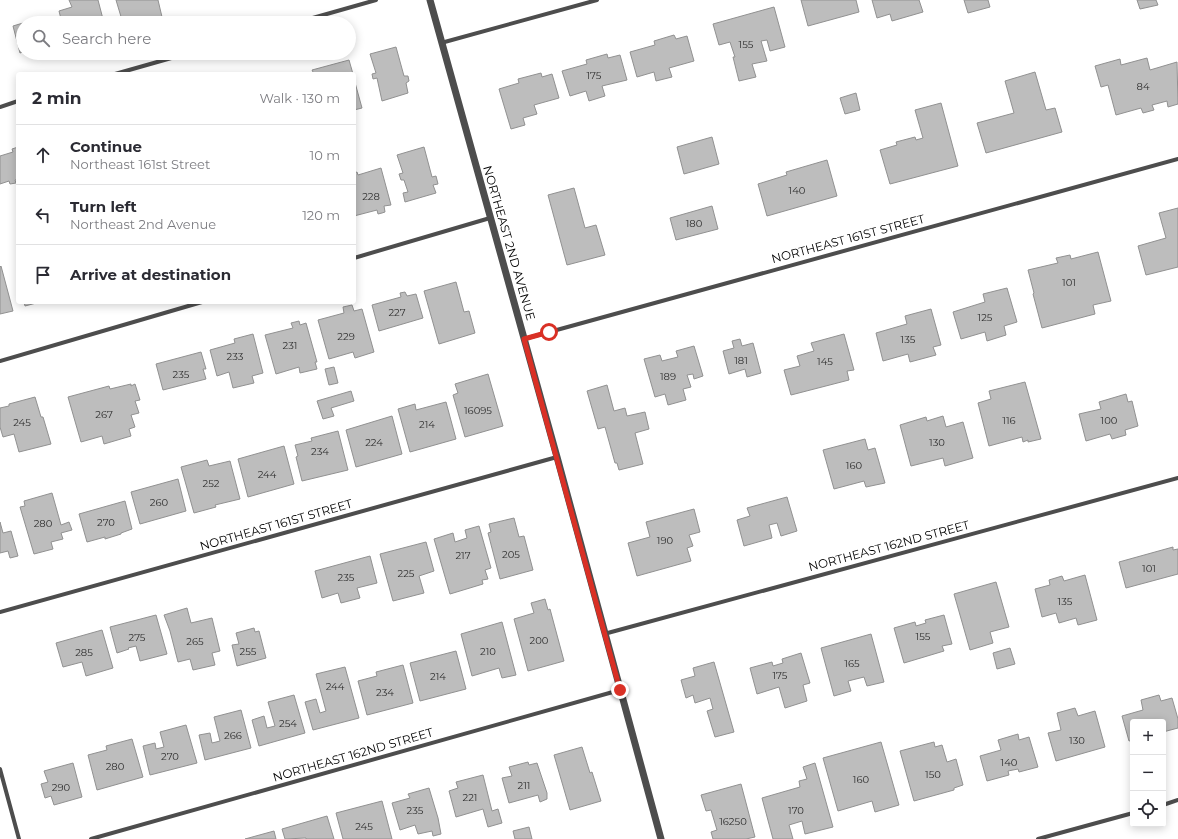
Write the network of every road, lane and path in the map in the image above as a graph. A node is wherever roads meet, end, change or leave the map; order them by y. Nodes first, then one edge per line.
1 (376, 0) edge
2 (430, 0) edge
3 (597, 0) edge
4 (320, 16) edge
5 (441, 43) junction
6 (164, 60) edge
7 (122, 72) edge
8 (16, 102) edge
9 (0, 106) edge
10 (1178, 159) edge
11 (490, 218) junction
12 (356, 257) edge
13 (195, 304) edge
14 (524, 339) junction
15 (0, 361) edge
16 (557, 457) junction
17 (1178, 478) edge
18 (0, 612) edge
19 (604, 634) junction
20 (620, 690) junction
21 (0, 769) edge
22 (1178, 800) edge
23 (1166, 804) edge
24 (1130, 814) edge
25 (19, 839) edge
26 (91, 839) edge
27 (661, 839) edge
28 (1038, 839) edge

1 - 4 street
2 - 5 street, NORTHEAST 2ND AVENUE
3 - 5 street
5 - 11 street, NORTHEAST 2ND AVENUE
6 - 7 street
8 - 9 street
10 - 14 street, NORTHEAST 161ST STREET
11 - 12 street
11 - 14 street, NORTHEAST 2ND AVENUE
13 - 15 street
14 - 16 street, NORTHEAST 2ND AVENUE
16 - 18 street, NORTHEAST 161ST STREET
16 - 19 street, NORTHEAST 2ND AVENUE
17 - 19 street, NORTHEAST 162ND STREET
19 - 20 street, NORTHEAST 2ND AVENUE
20 - 26 street, NORTHEAST 162ND STREET
20 - 27 street, NORTHEAST 2ND AVENUE
21 - 25 street
22 - 23 street
24 - 28 street

